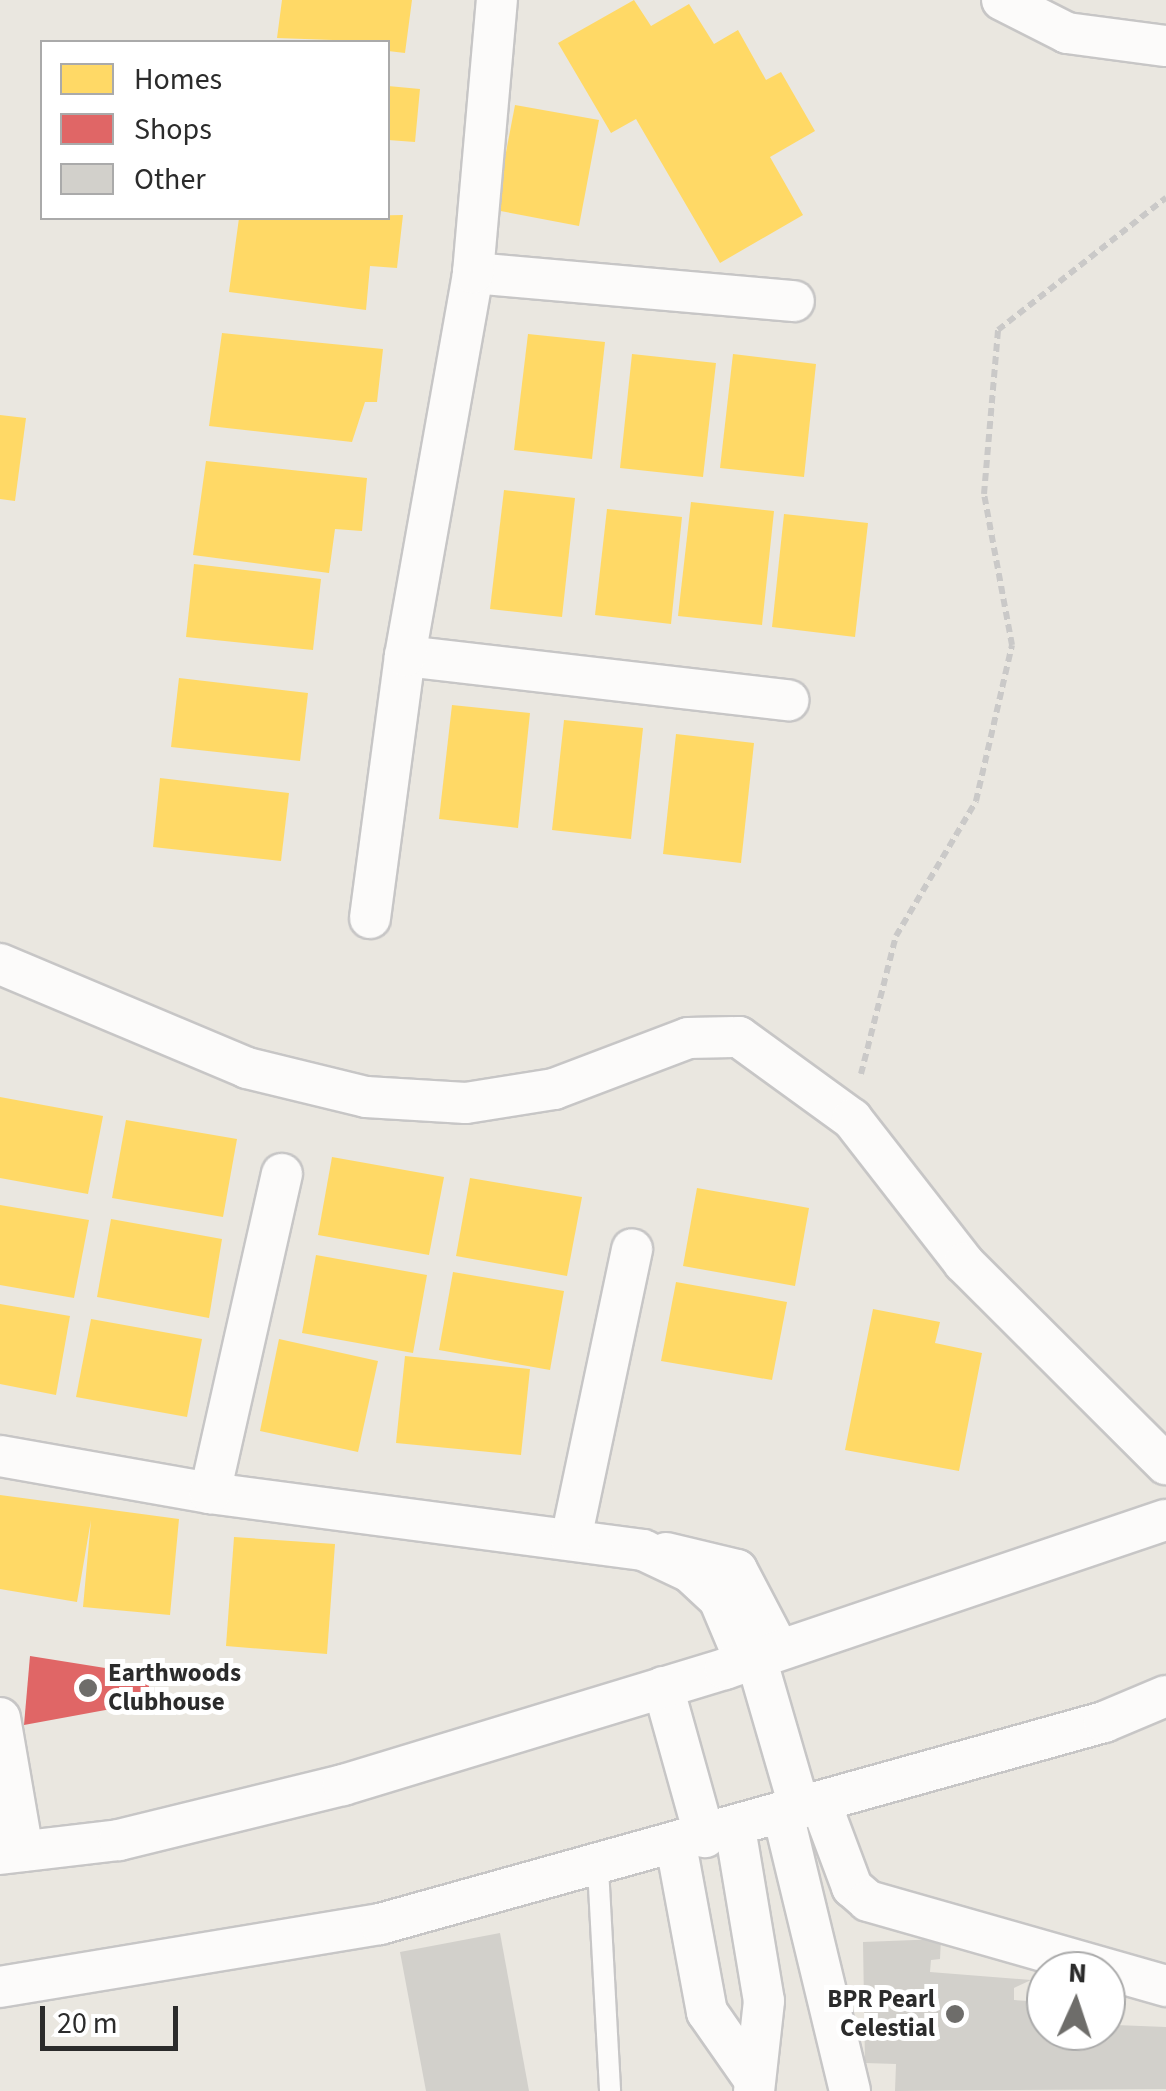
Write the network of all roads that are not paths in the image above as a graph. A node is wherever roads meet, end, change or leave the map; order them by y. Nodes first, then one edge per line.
1 (497, 0) edge
2 (1002, 0) edge
3 (1166, 46) edge
4 (473, 273) junction
5 (794, 301) dead end
6 (404, 656) junction
7 (788, 700) dead end
8 (370, 918) dead end
9 (0, 964) edge
10 (282, 1174) dead end
11 (632, 1249) dead end
12 (0, 1456) edge
13 (1166, 1464) edge
14 (210, 1493) junction
15 (1166, 1520) edge
16 (571, 1539) junction
17 (760, 1657) junction
18 (663, 1688) junction
19 (1166, 1696) edge
20 (0, 1718) edge
21 (2, 1758) edge
22 (802, 1809) junction
23 (705, 1837) junction
24 (11, 1852) edge
25 (598, 1868) junction
26 (859, 1896) junction
27 (807, 1914) junction
28 (1166, 1986) edge
29 (0, 1987) edge
30 (754, 2084) edge
31 (610, 2091) edge
32 (850, 2091) edge

1 - 4 street
2 - 3 street
4 - 5 street
4 - 6 street
6 - 7 street
6 - 8 street
9 - 13 street
10 - 14 street
11 - 16 street
12 - 14 street
14 - 16 street
15 - 17 street
16 - 17 street
17 - 18 street
17 - 22 street
18 - 23 street
18 - 24 street
19 - 22 street
20 - 21 street
21 - 24 street
22 - 23 street
22 - 26 street
22 - 27 street
23 - 25 street
23 - 30 street
23 - 30 street
25 - 29 street
25 - 31 lane
26 - 27 street
26 - 28 street
27 - 32 street

